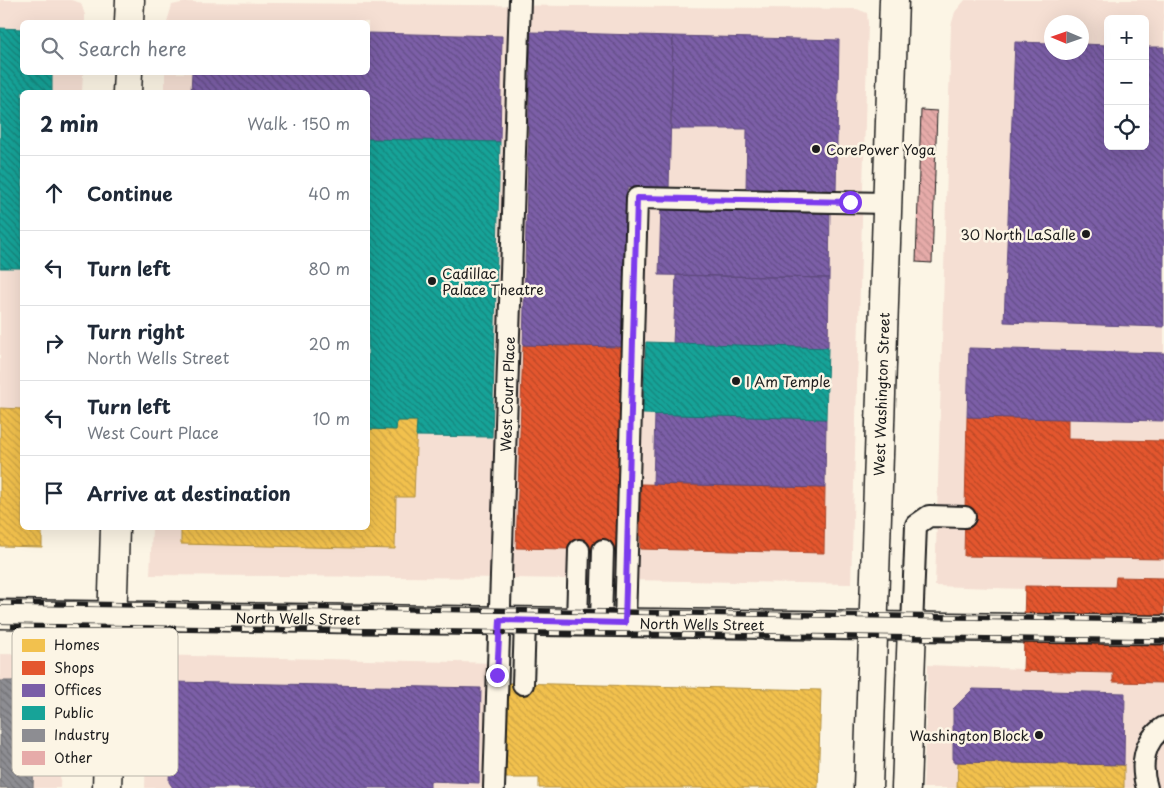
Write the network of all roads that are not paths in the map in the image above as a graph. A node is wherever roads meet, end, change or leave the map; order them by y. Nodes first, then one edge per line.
1 (130, 0) edge
2 (520, 0) edge
3 (894, 0) edge
4 (129, 20) edge
5 (128, 75) edge
6 (127, 90) edge
7 (887, 203) junction
8 (965, 517) dead end
9 (115, 530) edge
10 (579, 550) dead end
11 (603, 550) dead end
12 (0, 614) edge
13 (112, 615) junction
14 (512, 621) junction
15 (601, 622) junction
16 (873, 626) junction
17 (912, 627) junction
18 (112, 628) edge
19 (1164, 630) edge
20 (524, 684) dead end
21 (1164, 727) edge
22 (1164, 732) edge
23 (494, 788) edge
24 (868, 788) edge
25 (906, 788) edge
26 (1147, 788) edge
27 (1151, 788) edge

1 - 4 main road
2 - 14 lane, West Court Place
3 - 7 main road, West Washington Street
5 - 6 main road
7 - 15 lane
7 - 16 main road, West Washington Street
8 - 17 lane
9 - 13 main road
10 - 15 lane
11 - 15 lane
12 - 13 main road, North Wells Street
13 - 14 main road, North Wells Street
13 - 18 main road
14 - 15 main road, North Wells Street
14 - 20 lane
14 - 23 lane, West Court Place
15 - 16 main road, North Wells Street
16 - 17 main road, North Wells Street
16 - 24 main road, West Washington Street
17 - 19 main road, North Wells Street
17 - 25 main road
21 - 26 lane
22 - 27 lane

